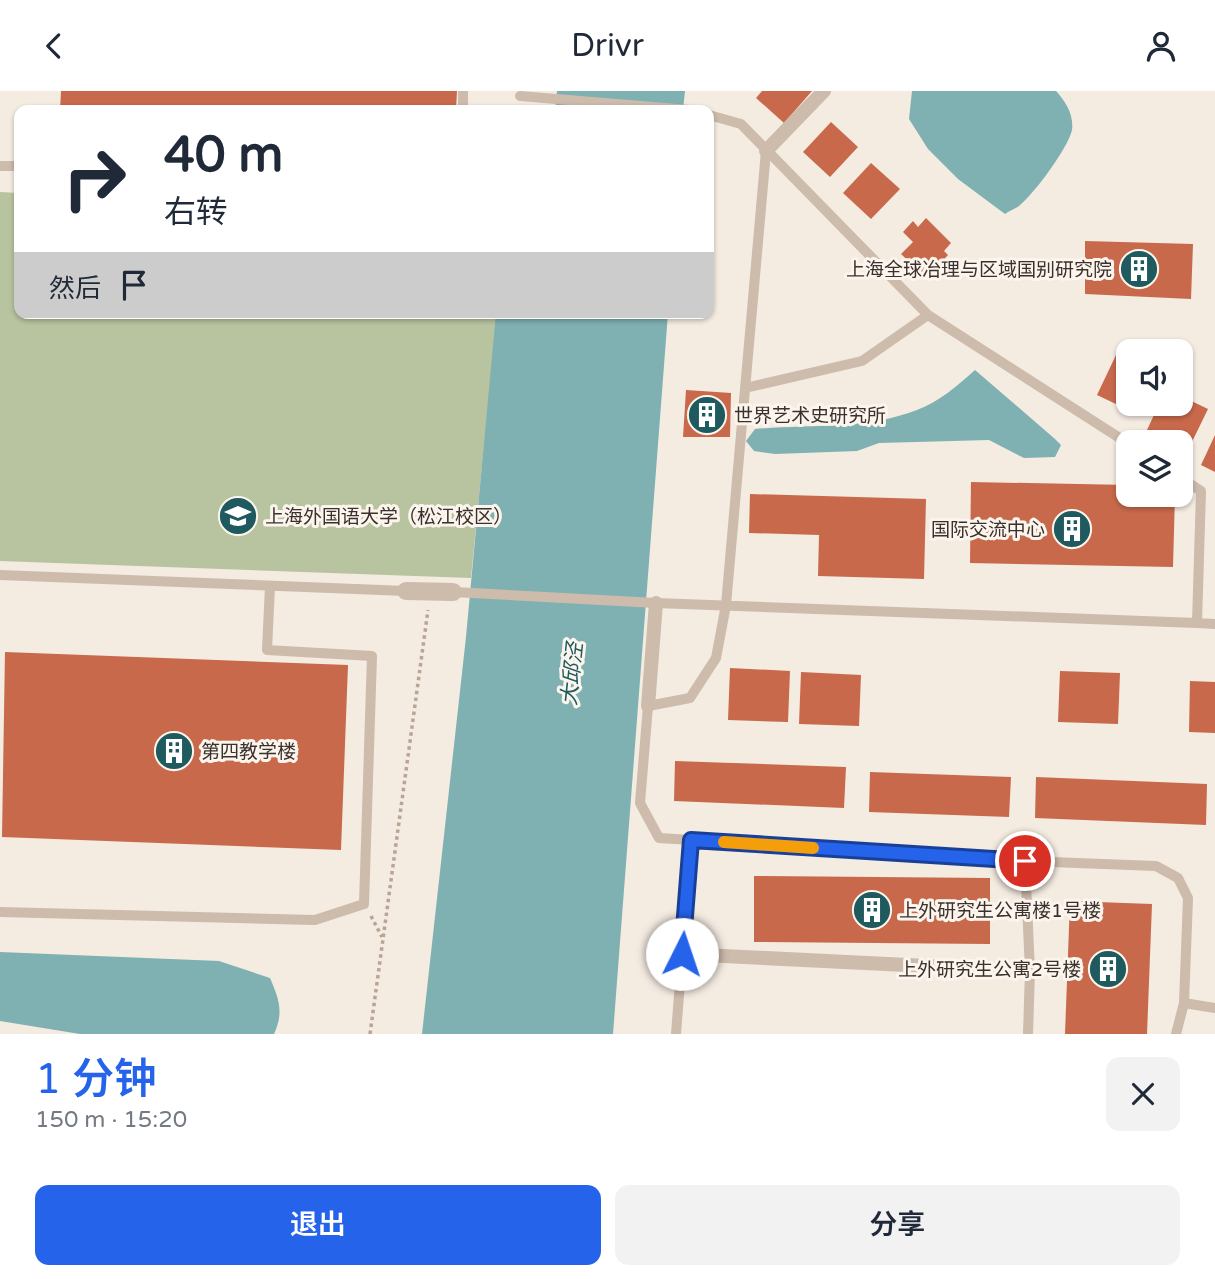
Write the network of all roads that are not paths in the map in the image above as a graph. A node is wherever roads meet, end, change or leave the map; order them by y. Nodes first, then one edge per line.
1 (824, 91) edge
2 (520, 96) dead end
3 (632, 105) edge
4 (714, 116) edge
5 (766, 151) junction
6 (928, 315) junction
7 (745, 388) junction
8 (1116, 436) edge
9 (1193, 486) edge
10 (0, 575) edge
11 (270, 586) junction
12 (406, 591) joint
13 (453, 592) joint
14 (656, 603) junction
15 (726, 605) junction
16 (1197, 624) junction
17 (1215, 624) edge
18 (648, 706) junction
19 (691, 840) junction
20 (1025, 861) junction
21 (0, 912) edge
22 (682, 954) junction
23 (1030, 971) junction
24 (1184, 1003) junction
25 (1215, 1008) edge
26 (676, 1034) edge
27 (1028, 1034) edge
28 (1176, 1034) edge

1 - 5 street
2 - 3 lane
4 - 5 lane
5 - 6 lane
5 - 7 lane
6 - 7 lane
6 - 8 lane
7 - 15 lane
9 - 16 lane
10 - 11 lane
11 - 12 lane
11 - 21 lane
12 - 13 street
13 - 14 lane
14 - 15 lane
14 - 18 street
15 - 16 lane
15 - 18 lane
16 - 17 lane
18 - 19 lane
19 - 20 lane
19 - 22 lane
20 - 23 lane
20 - 24 lane
22 - 23 street
22 - 26 lane
23 - 27 lane
24 - 25 lane
24 - 28 lane

